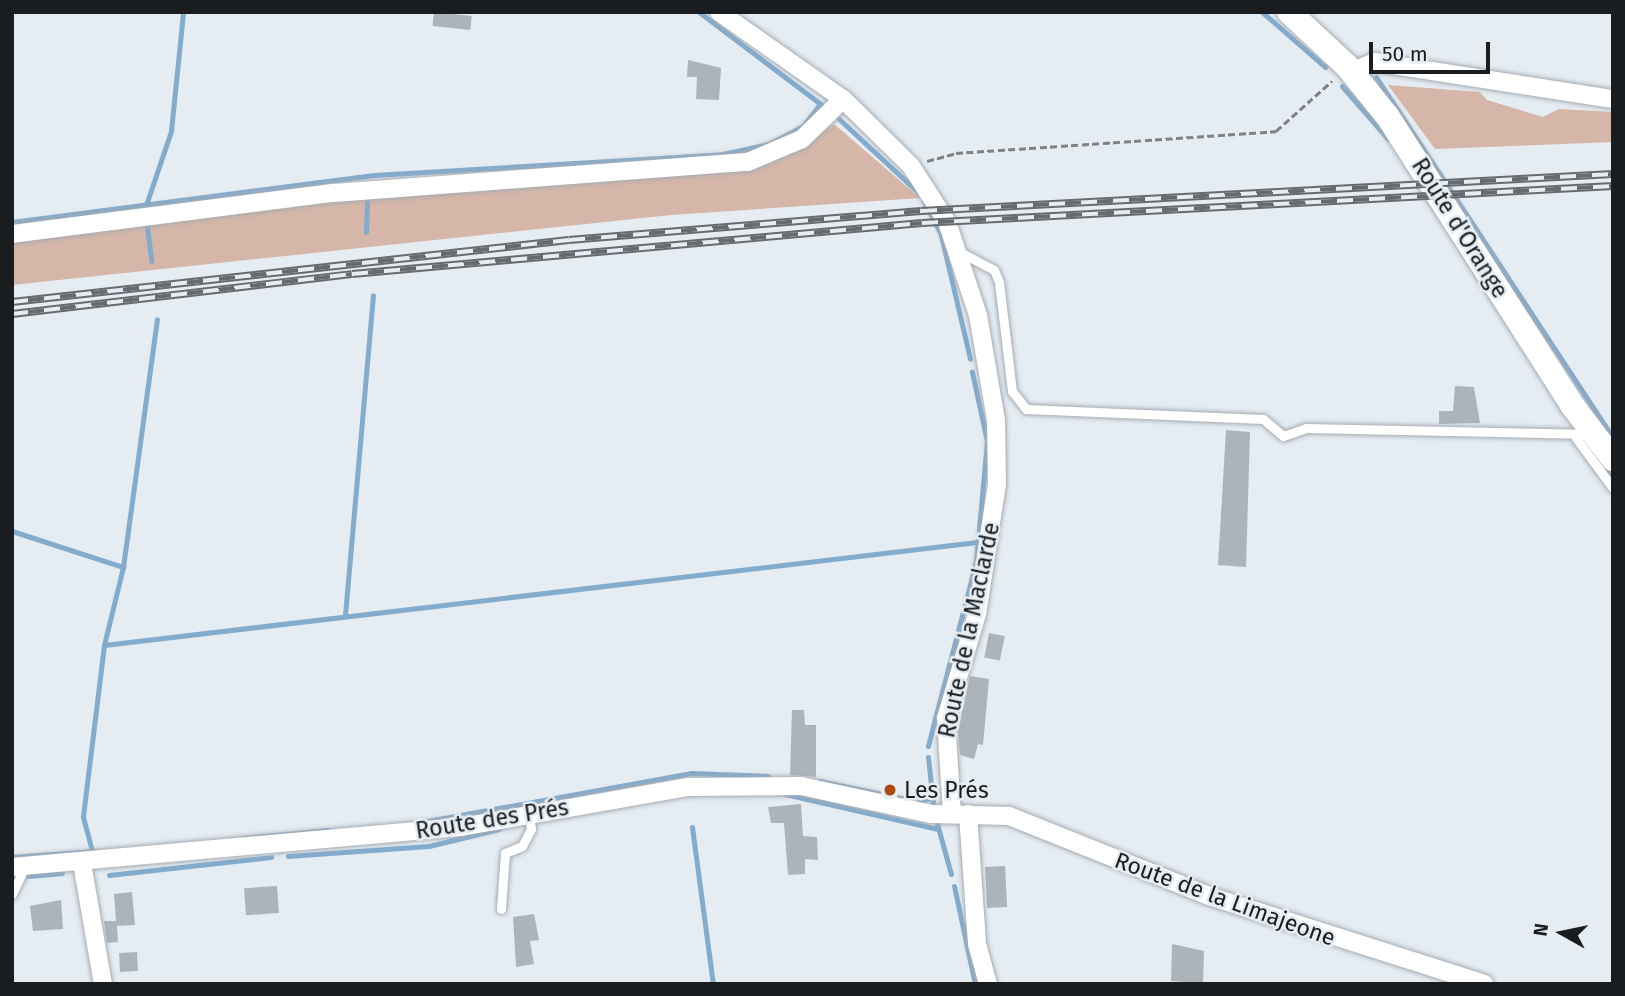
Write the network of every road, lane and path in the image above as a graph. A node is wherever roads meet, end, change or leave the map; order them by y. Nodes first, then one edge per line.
1 (719, 12) edge
2 (1289, 12) edge
3 (1350, 69) junction
4 (843, 99) junction
5 (1613, 99) edge
6 (911, 166) junction
7 (12, 234) edge
8 (959, 251) junction
9 (1585, 436) junction
10 (1613, 458) edge
11 (1613, 488) edge
12 (960, 813) junction
13 (529, 814) junction
14 (82, 863) junction
15 (19, 867) edge
16 (12, 894) edge
17 (501, 909) dead end
18 (103, 984) edge
19 (988, 984) edge
20 (1484, 984) edge

1 - 4 street, Route de la Maclarde
2 - 3 street, Route d'Orange
3 - 5 street
3 - 6 path
3 - 9 street, Route d'Orange
4 - 6 street, Route de la Maclarde
4 - 7 street
6 - 8 street, Route de la Maclarde
8 - 9 lane
8 - 12 street, Route de la Maclarde
9 - 10 street, Route d'Orange
9 - 11 lane
12 - 13 street, Route des Prés
12 - 19 street, Route de la Maclarde
12 - 20 street, Route de la Limajeone
13 - 14 street, Route des Prés
13 - 17 lane
14 - 15 street, Route des Prés
14 - 18 street
15 - 16 lane

